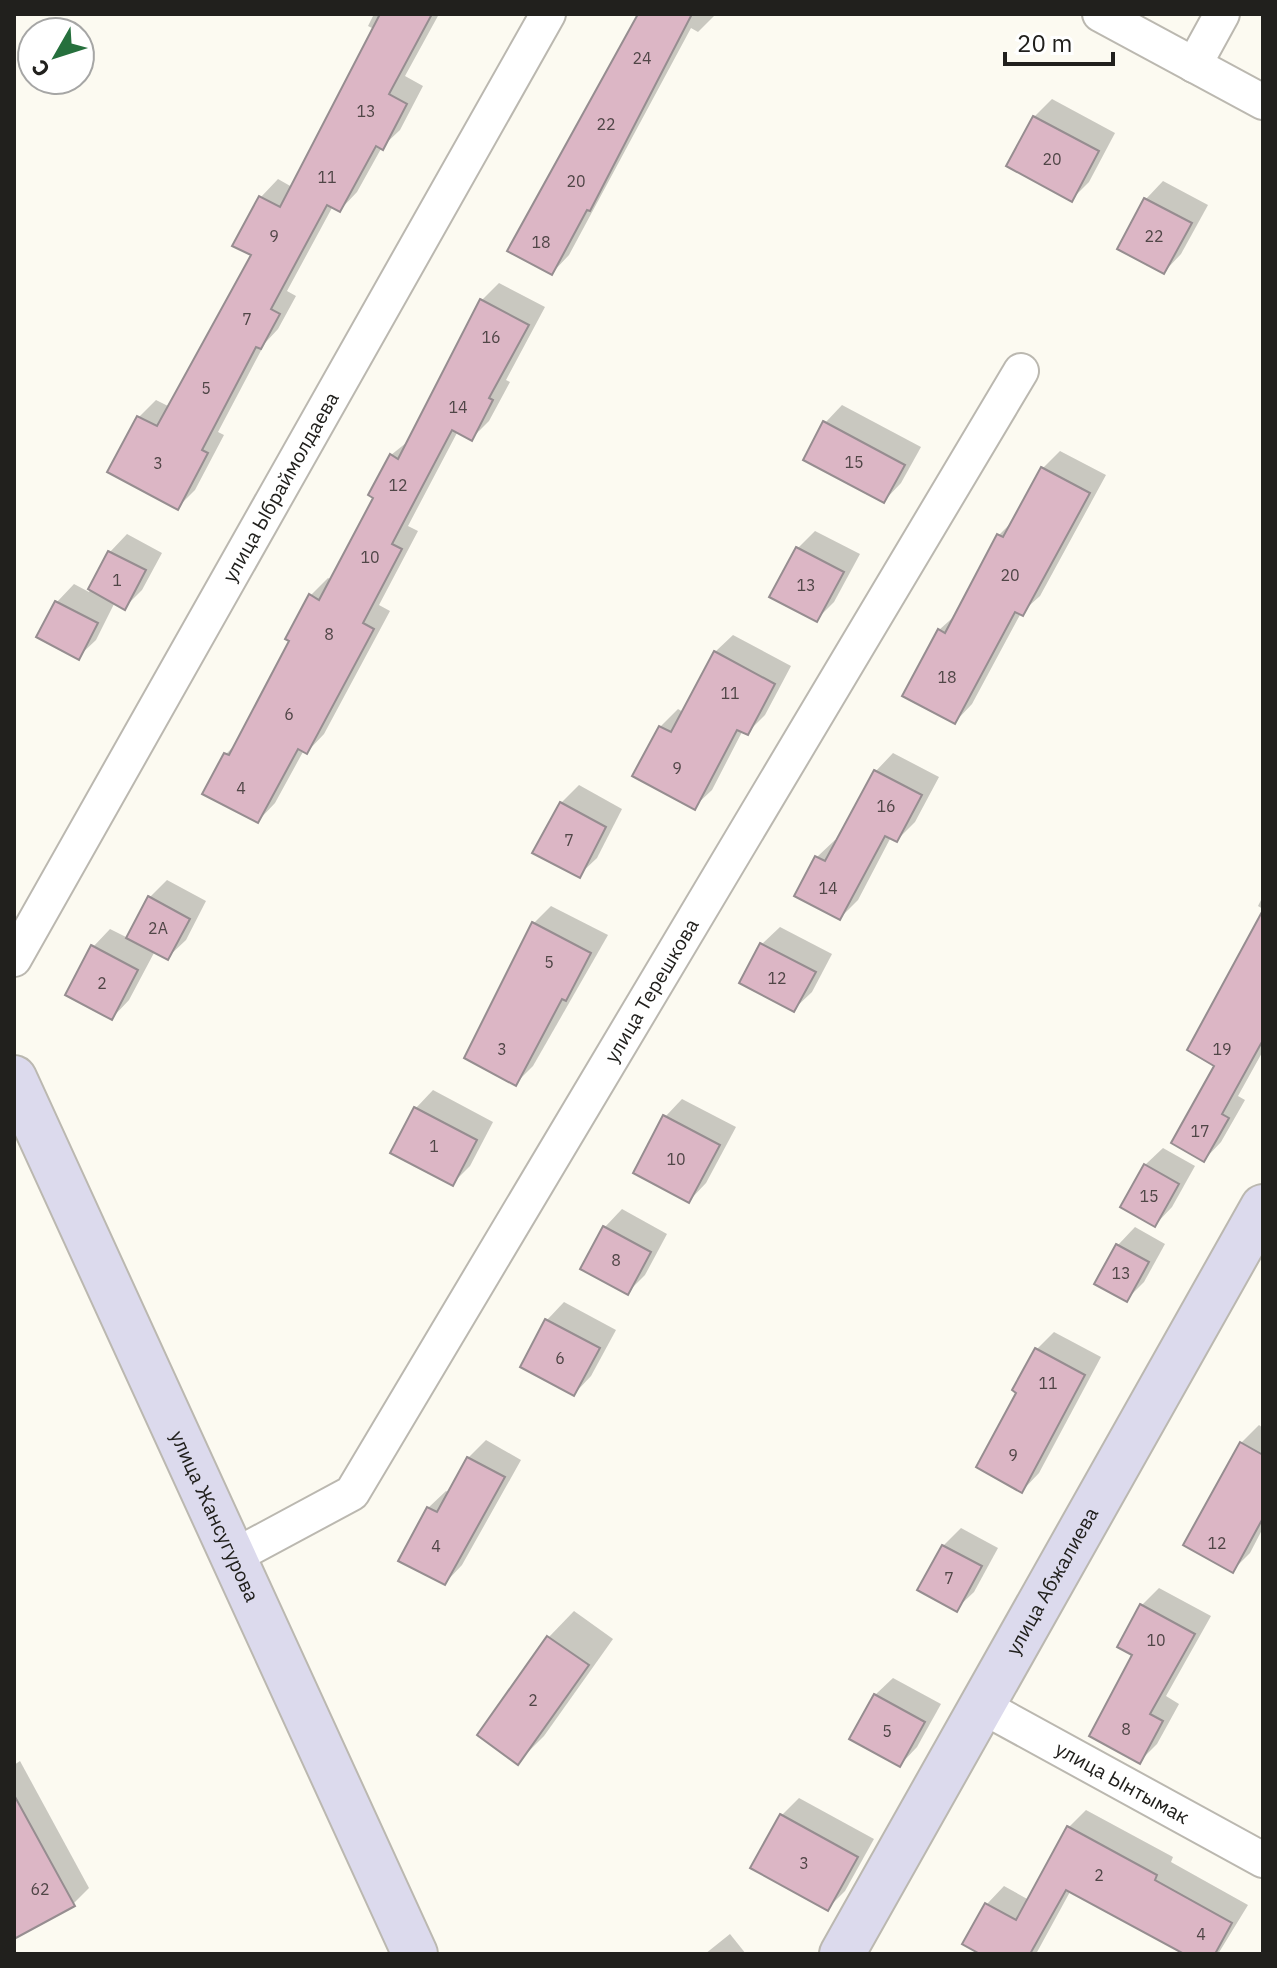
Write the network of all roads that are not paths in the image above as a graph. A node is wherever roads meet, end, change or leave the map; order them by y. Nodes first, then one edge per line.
1 (548, 14) edge
2 (1100, 14) edge
3 (1222, 14) edge
4 (1194, 65) junction
5 (1263, 102) edge
6 (1021, 371) dead end
7 (14, 959) edge
8 (14, 1078) edge
9 (1263, 1207) edge
10 (233, 1557) junction
11 (982, 1706) junction
12 (1263, 1860) edge
13 (415, 1954) edge
14 (842, 1954) edge

1 - 7 street, улица Ыбраймолдаева
2 - 4 street
3 - 4 street
4 - 5 street
6 - 10 street, улица Терешкова
8 - 10 main road, улица Жансугурова
9 - 11 main road, улица Абжалиева
10 - 13 main road, улица Жансугурова
11 - 12 street, улица Ынтымак
11 - 14 main road, улица Абжалиева

